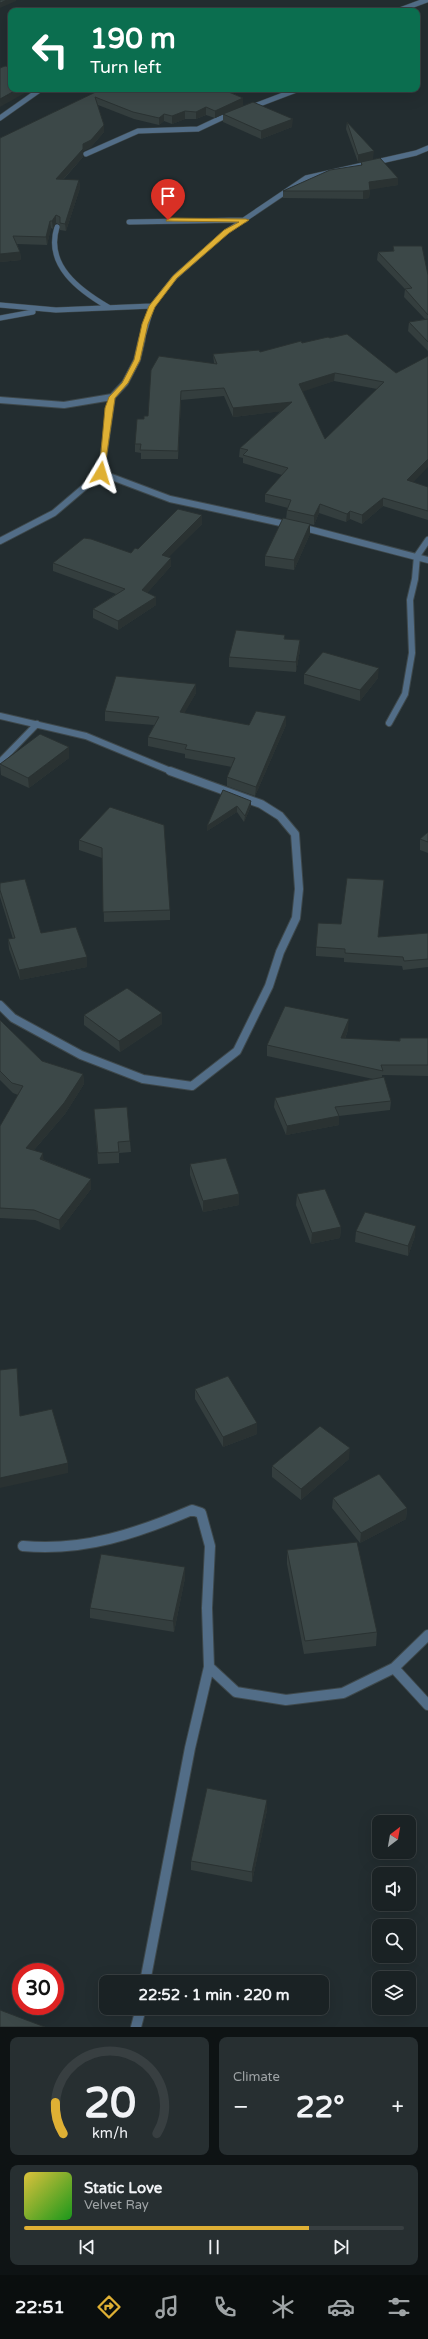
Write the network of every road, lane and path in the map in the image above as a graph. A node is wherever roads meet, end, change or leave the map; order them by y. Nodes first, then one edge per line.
1 (427, 0) edge
2 (405, 8) edge
3 (37, 92) edge
4 (291, 92) edge
5 (246, 109) edge
6 (239, 111) edge
7 (0, 118) edge
8 (428, 148) edge
9 (86, 154) edge
10 (246, 220) junction
11 (130, 222) dead end
12 (57, 227) edge
13 (0, 305) edge
14 (152, 306) junction
15 (108, 308) junction
16 (56, 310) junction
17 (0, 318) edge
18 (112, 397) junction
19 (0, 400) edge
20 (101, 473) junction
21 (428, 540) edge
22 (0, 541) edge
23 (417, 556) junction
24 (428, 560) edge
25 (0, 716) edge
26 (389, 723) dead end
27 (38, 724) junction
28 (0, 762) edge
29 (0, 1005) edge
30 (22, 1546) dead end
31 (428, 1635) edge
32 (209, 1667) junction
33 (394, 1668) junction
34 (428, 1705) edge
35 (146, 1975) edge
36 (139, 2015) edge
37 (136, 2027) edge

1 - 2 street
3 - 7 street
4 - 5 street
6 - 9 street
8 - 10 street
10 - 11 street
10 - 14 street
12 - 15 street
13 - 16 street
14 - 15 street
14 - 18 street
15 - 16 street
16 - 17 street
18 - 19 street
18 - 20 street
20 - 22 street
20 - 23 street
21 - 23 street
23 - 24 street
23 - 26 street
25 - 27 street
27 - 28 street
27 - 29 street
30 - 32 street
31 - 33 street
32 - 33 street
32 - 35 street
33 - 34 street
36 - 37 street

